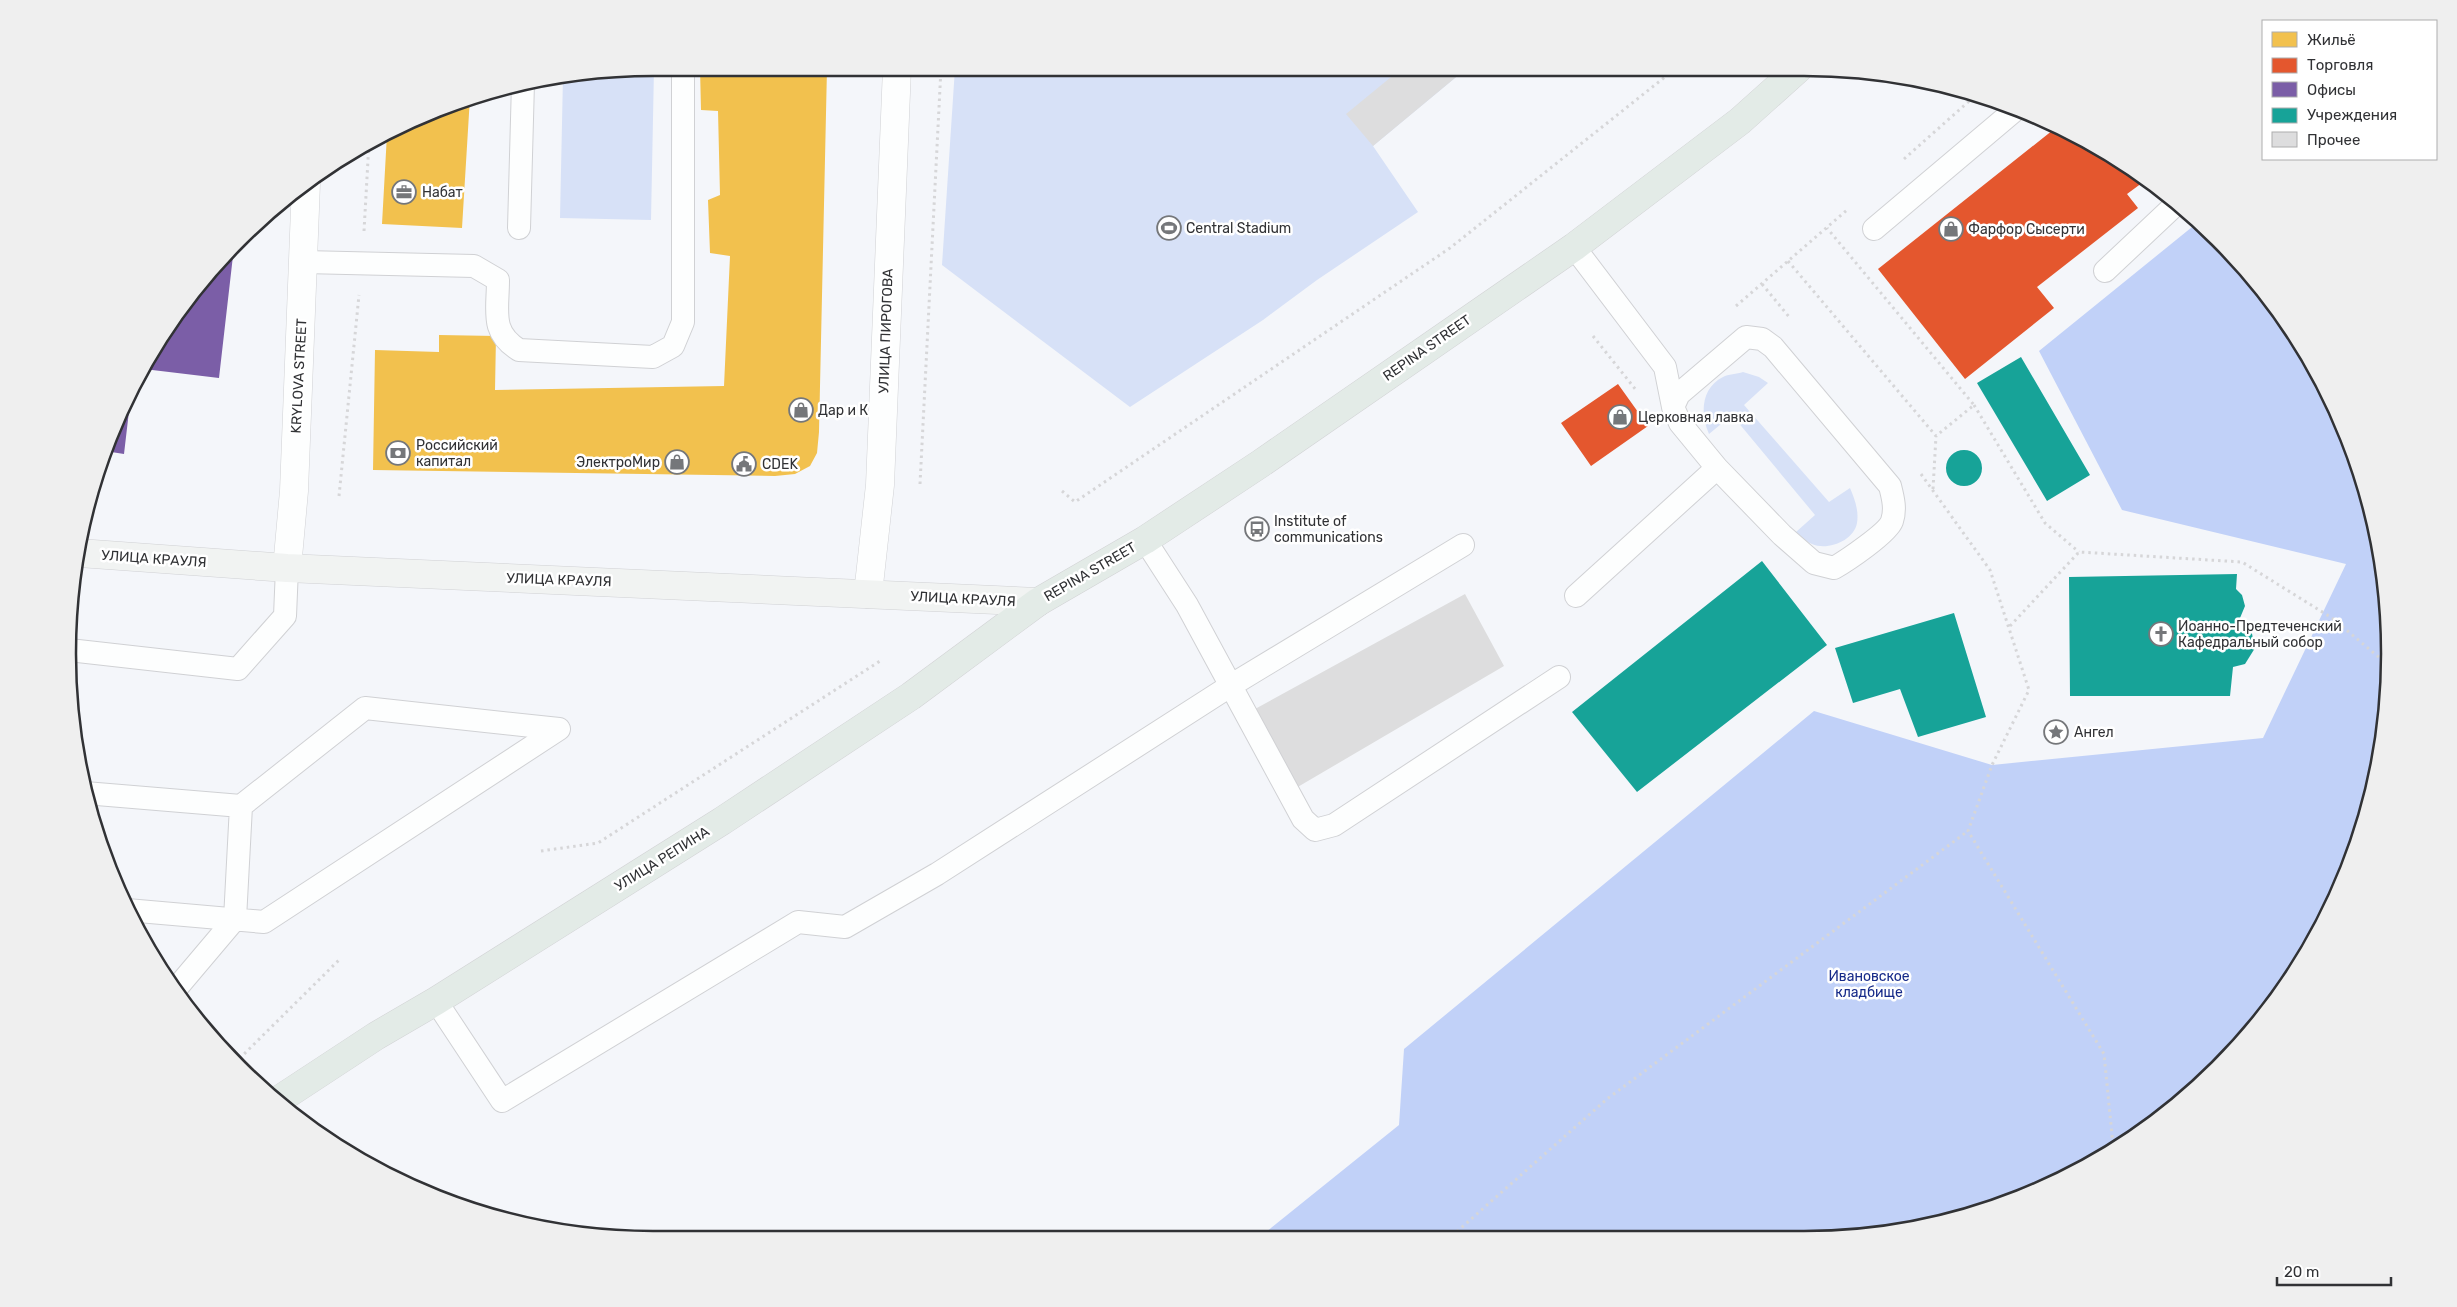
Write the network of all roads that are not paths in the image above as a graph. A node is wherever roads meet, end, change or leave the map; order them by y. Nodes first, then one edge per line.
1 (683, 76) edge
2 (897, 76) edge
3 (1790, 76) edge
4 (523, 91) edge
5 (2010, 115) edge
6 (306, 193) edge
7 (2171, 209) edge
8 (519, 228) dead end
9 (1874, 229) dead end
10 (1574, 247) junction
11 (304, 262) junction
12 (2104, 271) dead end
13 (1673, 407) junction
14 (1717, 468) junction
15 (1145, 540) junction
16 (1463, 545) dead end
17 (85, 553) edge
18 (286, 568) junction
19 (868, 594) junction
20 (1576, 596) dead end
21 (1038, 602) junction
22 (76, 651) edge
23 (1559, 678) dead end
24 (1230, 686) junction
25 (94, 794) edge
26 (242, 806) junction
27 (137, 911) edge
28 (235, 919) junction
29 (181, 983) edge
30 (436, 1001) junction
31 (284, 1096) edge

1 - 11 lane
2 - 19 street, УЛИЦА ПИРОГОВА
3 - 10 main road, REPINA STREET
4 - 8 lane
5 - 9 lane
6 - 11 street, KRYLOVA STREET
7 - 12 lane
10 - 13 lane
10 - 15 main road, REPINA STREET
11 - 18 street, KRYLOVA STREET
13 - 14 lane
13 - 14 lane
14 - 20 lane
15 - 21 main road, REPINA STREET
15 - 24 lane
16 - 24 lane
17 - 18 main road, УЛИЦА КРАУЛЯ
18 - 19 main road, УЛИЦА КРАУЛЯ
18 - 22 lane
19 - 21 main road, УЛИЦА КРАУЛЯ
21 - 30 main road, УЛИЦА РЕПИНА
23 - 24 lane
24 - 30 lane
25 - 26 lane
26 - 28 lane
26 - 28 lane
27 - 28 lane
28 - 29 lane
30 - 31 main road, УЛИЦА РЕПИНА

